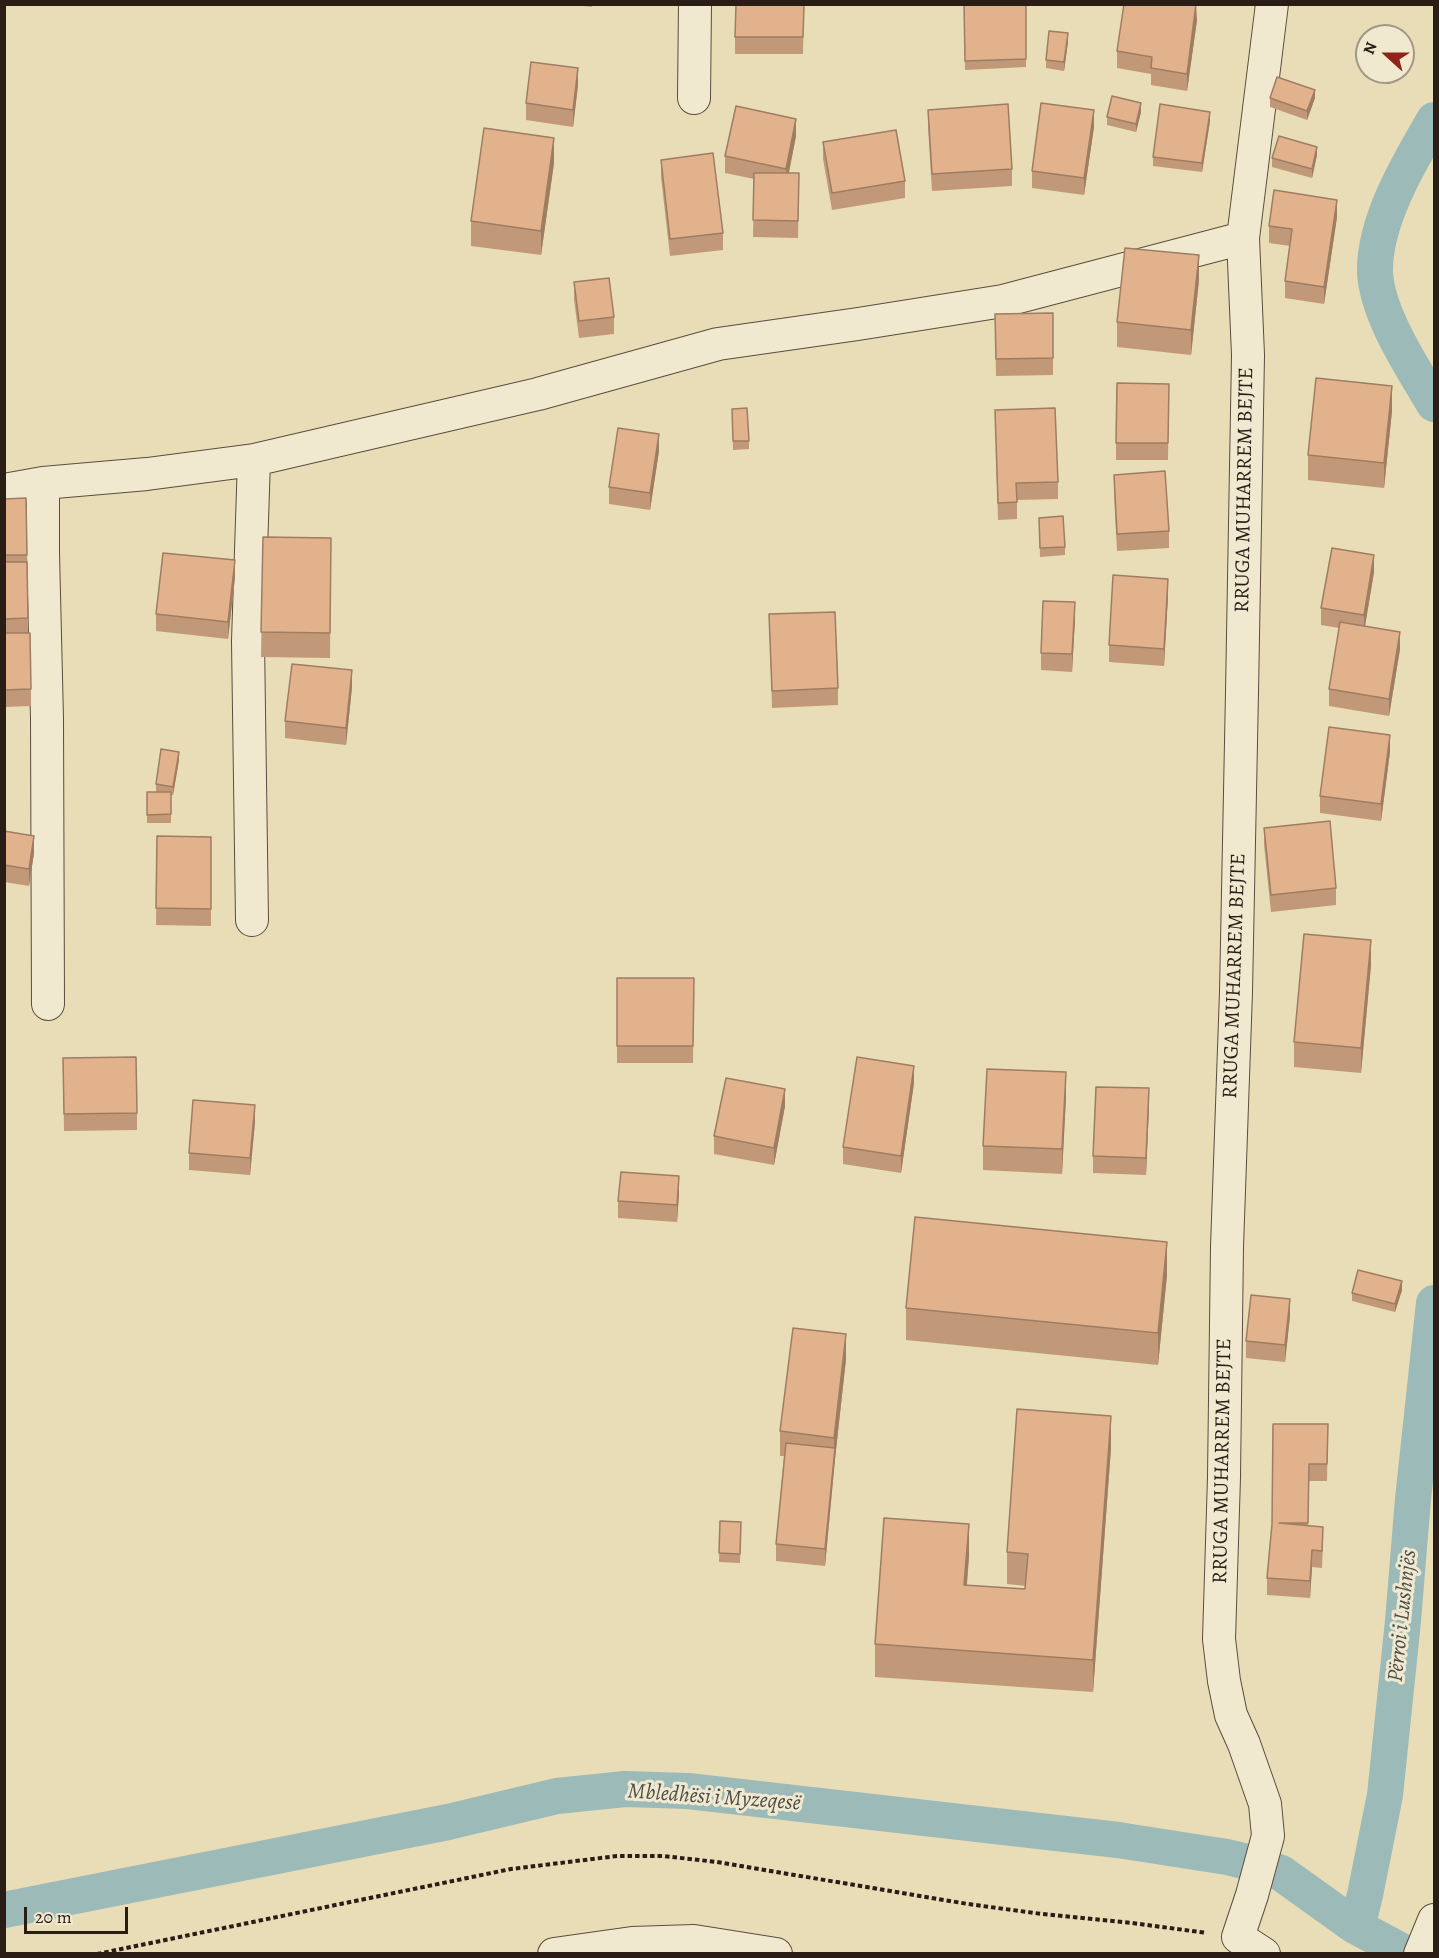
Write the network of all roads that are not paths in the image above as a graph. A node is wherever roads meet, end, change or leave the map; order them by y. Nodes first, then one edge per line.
1 (695, 4) edge
2 (1272, 4) edge
3 (694, 98) dead end
4 (1243, 238) junction
5 (254, 460) junction
6 (44, 483) junction
7 (4, 490) edge
8 (252, 920) dead end
9 (48, 1004) dead end
10 (1434, 1920) edge
11 (554, 1953) edge
12 (776, 1953) edge
13 (1264, 1953) edge
14 (1420, 1953) edge

1 - 3 street
2 - 4 street, RRUGA MUHARREM BEJTE
4 - 5 street
4 - 13 street, RRUGA MUHARREM BEJTE
5 - 6 street
5 - 8 street
6 - 7 street
6 - 9 street
10 - 14 street
11 - 12 street

